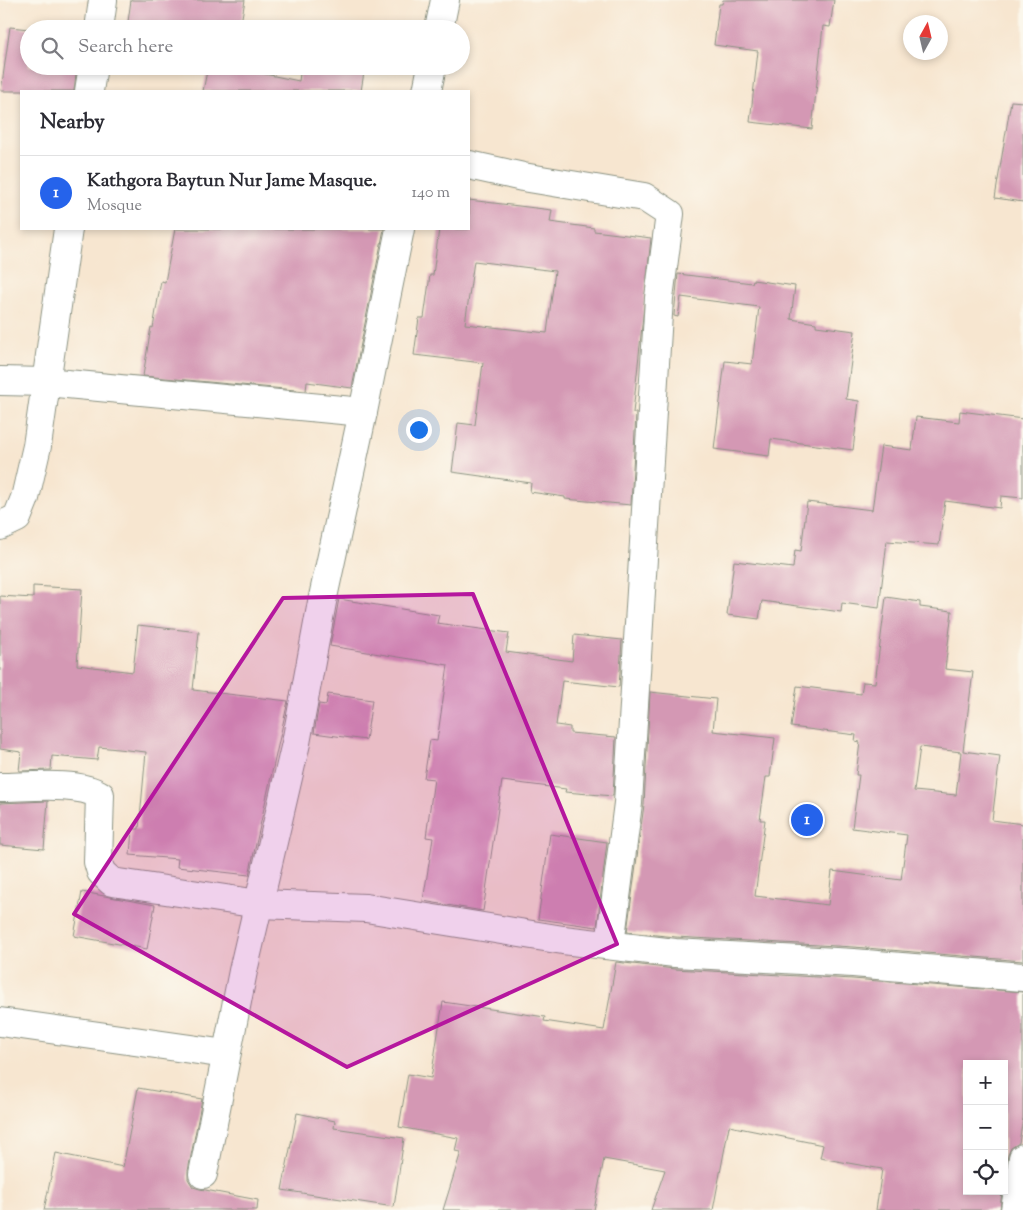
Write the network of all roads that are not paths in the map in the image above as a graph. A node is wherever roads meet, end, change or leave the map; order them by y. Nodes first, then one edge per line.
1 (103, 0) edge
2 (445, 0) edge
3 (100, 20) edge
4 (442, 20) edge
5 (92, 75) edge
6 (430, 75) edge
7 (89, 90) edge
8 (427, 90) edge
9 (470, 165) edge
10 (68, 230) edge
11 (400, 230) edge
12 (0, 381) edge
13 (46, 382) junction
14 (363, 412) junction
15 (0, 526) edge
16 (0, 787) edge
17 (259, 904) junction
18 (610, 946) junction
19 (1023, 977) edge
20 (0, 1022) edge
21 (226, 1054) junction
22 (1023, 1158) edge
23 (203, 1174) dead end
24 (1015, 1210) edge

1 - 3 street
2 - 4 street
5 - 7 street
6 - 8 street
9 - 18 street
10 - 13 street
11 - 14 street
12 - 13 street
13 - 14 street
13 - 15 street
14 - 17 street
16 - 17 street
17 - 18 street
17 - 21 street
18 - 19 street
20 - 21 street
21 - 23 street
22 - 24 street

